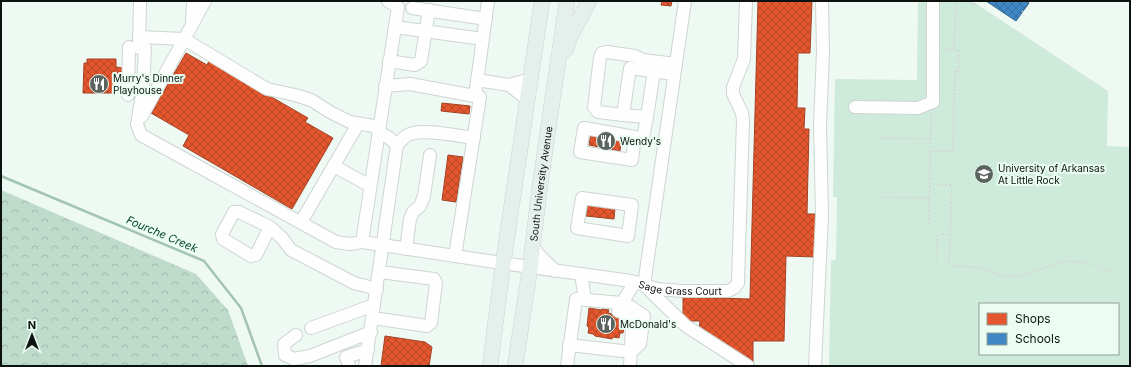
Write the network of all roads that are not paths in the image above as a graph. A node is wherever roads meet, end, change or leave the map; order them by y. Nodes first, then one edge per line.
1 (140, 1) edge
2 (193, 1) edge
3 (205, 1) edge
4 (488, 1) edge
5 (542, 1) edge
6 (567, 1) edge
7 (589, 1) edge
8 (685, 1) edge
9 (746, 1) edge
10 (822, 1) edge
11 (933, 1) edge
12 (393, 4) edge
13 (412, 4) edge
14 (429, 10) junction
15 (486, 19) junction
16 (192, 25) junction
17 (395, 27) junction
18 (426, 31) junction
19 (140, 37) junction
20 (184, 39) junction
21 (483, 39) junction
22 (129, 48) dead end
23 (389, 61) junction
24 (675, 66) junction
25 (654, 71) junction
26 (531, 79) junction
27 (477, 80) junction
28 (509, 85) junction
29 (385, 86) junction
30 (554, 92) junction
31 (128, 95) dead end
32 (475, 96) junction
33 (528, 100) junction
34 (855, 107) dead end
35 (623, 115) junction
36 (647, 117) junction
37 (137, 124) junction
38 (358, 124) junction
39 (378, 130) junction
40 (474, 138) junction
41 (643, 138) dead end
42 (400, 142) junction
43 (430, 155) dead end
44 (632, 160) joint
45 (334, 166) junction
46 (370, 186) junction
47 (301, 222) junction
48 (270, 227) dead end
49 (577, 228) joint
50 (362, 242) junction
51 (533, 244) junction
52 (384, 245) junction
53 (406, 249) junction
54 (455, 256) junction
55 (503, 264) junction
56 (530, 268) junction
57 (555, 271) junction
58 (380, 272) junction
59 (580, 274) junction
60 (640, 284) junction
61 (377, 289) junction
62 (580, 302) junction
63 (622, 303) junction
64 (374, 305) junction
65 (373, 318) junction
66 (311, 328) dead end
67 (371, 332) junction
68 (296, 335) dead end
69 (569, 345) junction
70 (368, 350) junction
71 (631, 352) junction
72 (349, 366) edge
73 (365, 366) edge
74 (490, 366) edge
75 (515, 366) edge
76 (567, 366) edge
77 (630, 366) edge
78 (748, 366) edge
79 (815, 366) edge

1 - 19 street
2 - 16 street
3 - 16 street
4 - 15 street
5 - 26 main road
6 - 30 main road, South University Avenue
7 - 30 main road
8 - 24 street
9 - 60 street, Sage Grass Court
10 - 79 street
11 - 34 street
12 - 13 street
12 - 17 street
13 - 14 street
14 - 15 street
14 - 18 street
15 - 21 street
16 - 20 street
17 - 18 street
17 - 23 street
18 - 21 street
18 - 23 street
19 - 20 street
19 - 37 street
20 - 37 street
20 - 38 street
21 - 27 street
22 - 31 street
23 - 29 street
24 - 25 street
24 - 35 street
24 - 60 street
25 - 35 street
25 - 36 street
26 - 28 street
26 - 33 main road
27 - 28 street
27 - 32 street
28 - 33 street
29 - 32 street
29 - 39 street
30 - 51 main road, South University Avenue
32 - 40 street
33 - 55 main road
35 - 36 street
36 - 41 street
37 - 47 street, Sage Grass Court
38 - 39 street
38 - 45 street
39 - 42 street
39 - 46 street
40 - 42 street
40 - 54 street
42 - 52 street
43 - 53 street
44 - 44 street
45 - 46 street
45 - 47 street
46 - 50 street
47 - 50 street, Sage Grass Court
48 - 61 street
49 - 49 street
50 - 52 street, Sage Grass Court
51 - 56 main road, South University Avenue
51 - 57 street
52 - 53 street, Sage Grass Court
52 - 58 street
53 - 54 street, Sage Grass Court
54 - 55 street, Sage Grass Court
55 - 56 street, Sage Grass Court
55 - 74 main road
56 - 57 street, Sage Grass Court
56 - 75 main road, South University Avenue
57 - 59 street, Sage Grass Court
58 - 61 street
58 - 65 street
59 - 60 street, Sage Grass Court
59 - 62 street
60 - 63 street
60 - 78 street
61 - 64 street
62 - 63 street
62 - 69 street
62 - 71 street
63 - 71 street
64 - 65 street
64 - 66 street
65 - 67 street
67 - 68 street
67 - 70 street
69 - 71 street
69 - 76 street
70 - 72 street
70 - 73 street
71 - 77 street

